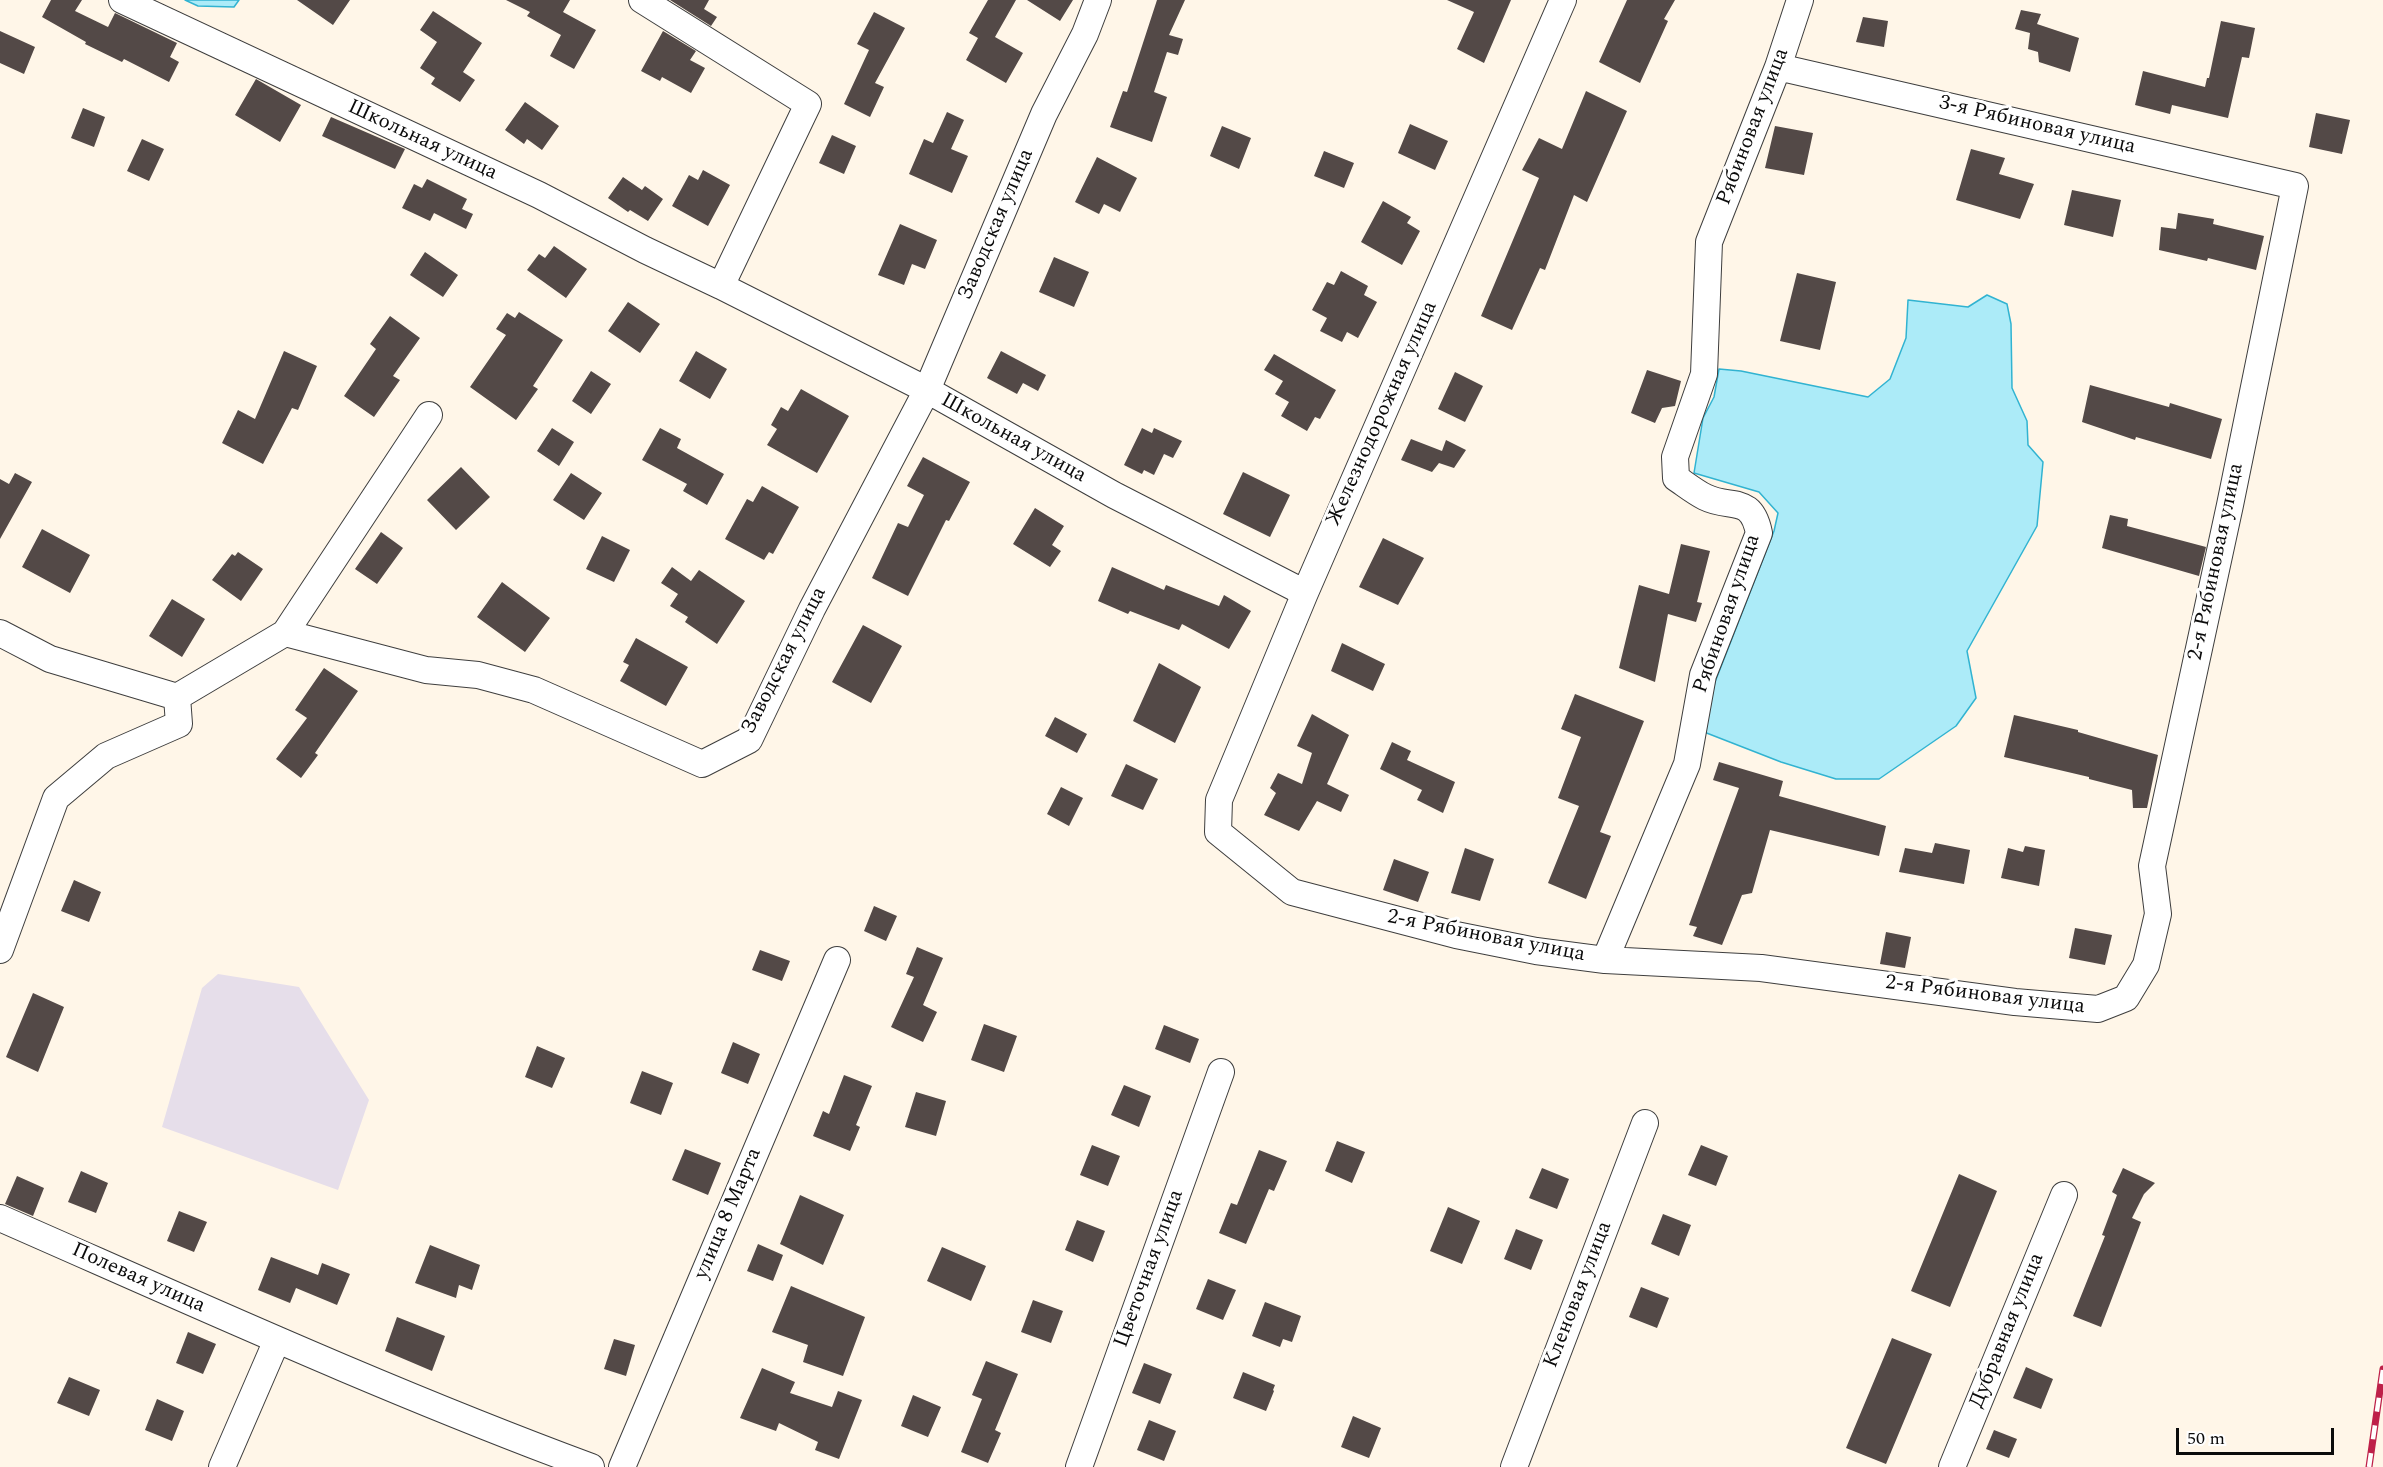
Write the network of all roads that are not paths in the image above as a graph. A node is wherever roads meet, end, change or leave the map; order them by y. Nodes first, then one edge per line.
1 (122, 0) edge
2 (642, 0) edge
3 (1563, 0) edge
4 (1800, 0) edge
5 (1096, 1) edge
6 (1778, 67) junction
7 (2295, 186) joint
8 (721, 286) junction
9 (927, 390) junction
10 (429, 415) dead end
11 (1305, 593) junction
12 (0, 633) edge
13 (285, 633) junction
14 (177, 697) junction
15 (1218, 832) joint
16 (0, 950) edge
17 (837, 960) dead end
18 (1605, 960) junction
19 (1221, 1072) dead end
20 (1645, 1123) dead end
21 (2064, 1195) dead end
22 (0, 1218) edge
23 (277, 1340) junction
24 (587, 1466) edge
25 (222, 1467) edge
26 (622, 1467) edge
27 (1079, 1467) edge
28 (1514, 1467) edge
29 (1952, 1467) edge

1 - 8 street, Школьная улица
2 - 8 street
3 - 11 street, Железнодорожная улица
4 - 6 street, Рябиновая улица
5 - 9 street, Заводская улица
6 - 7 street, 3-я Рябиновая улица
6 - 18 street, Рябиновая улица
7 - 18 street, 2-я Рябиновая улица
8 - 9 street, Школьная улица
9 - 11 street, Школьная улица
9 - 13 street, Заводская улица
10 - 13 street
11 - 15 street, Железнодорожная улица
12 - 14 street
13 - 14 street
14 - 16 street
15 - 18 street, 2-я Рябиновая улица
17 - 26 street, улица 8 Марта
19 - 27 street, Цветочная улица
20 - 28 street, Кленовая улица
21 - 29 street, Дубравная улица
22 - 23 street, Полевая улица
23 - 24 street, Полевая улица
23 - 25 street

